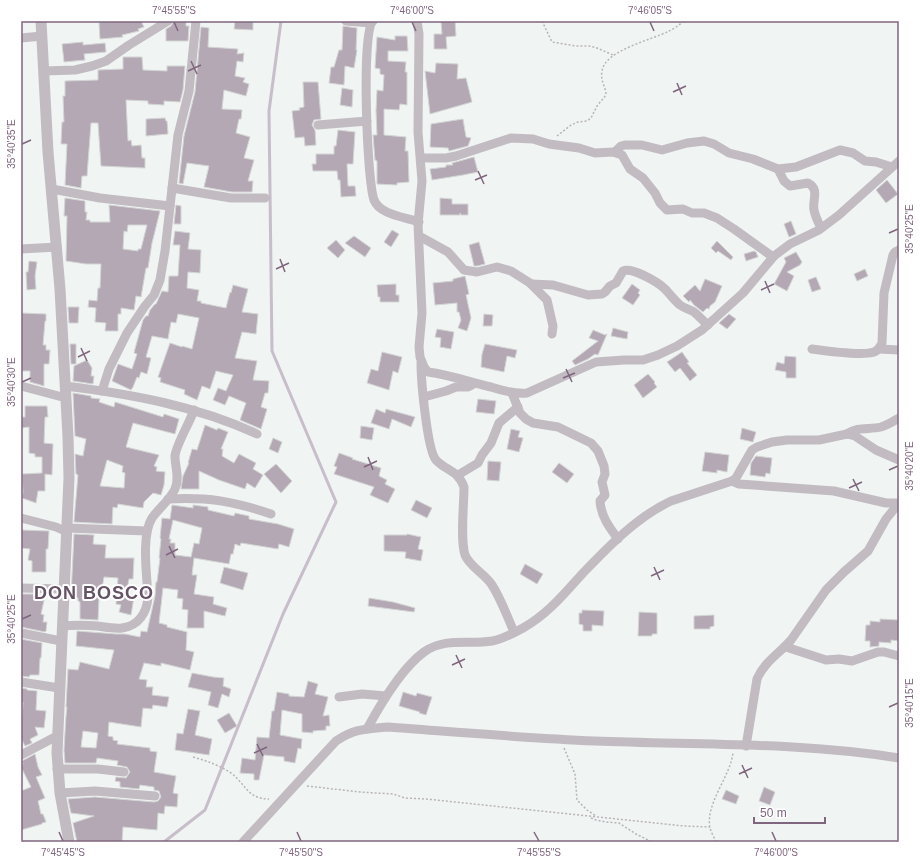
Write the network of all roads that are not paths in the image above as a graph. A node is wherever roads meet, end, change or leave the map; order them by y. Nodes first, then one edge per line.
1 (41, 21) edge
2 (168, 21) edge
3 (196, 21) edge
4 (346, 21) edge
5 (417, 21) edge
6 (372, 22) edge
7 (42, 36) junction
8 (21, 38) edge
9 (44, 71) junction
10 (367, 121) junction
11 (318, 125) dead end
12 (615, 152) junction
13 (421, 158) junction
14 (899, 161) edge
15 (892, 167) junction
16 (778, 169) junction
17 (172, 188) junction
18 (52, 190) junction
19 (266, 198) dead end
20 (170, 206) junction
21 (418, 222) junction
22 (820, 228) junction
23 (419, 236) junction
24 (57, 247) junction
25 (21, 249) edge
26 (899, 250) edge
27 (773, 257) junction
28 (531, 284) junction
29 (708, 325) junction
30 (552, 334) dead end
31 (812, 349) dead end
32 (879, 349) junction
33 (899, 350) edge
34 (420, 357) junction
35 (474, 383) junction
36 (21, 386) edge
37 (65, 386) junction
38 (102, 391) junction
39 (512, 393) junction
40 (424, 397) junction
41 (66, 398) junction
42 (518, 407) junction
43 (194, 410) junction
44 (899, 418) edge
45 (257, 434) dead end
46 (846, 434) junction
47 (899, 460) edge
48 (458, 475) junction
49 (732, 481) junction
50 (168, 499) junction
51 (899, 503) edge
52 (271, 514) dead end
53 (21, 518) edge
54 (67, 530) junction
55 (146, 531) junction
56 (618, 539) junction
57 (21, 588) edge
58 (64, 589) junction
59 (62, 626) junction
60 (514, 632) junction
61 (21, 634) edge
62 (61, 641) junction
63 (786, 647) junction
64 (899, 656) edge
65 (21, 682) edge
66 (59, 688) junction
67 (386, 696) junction
68 (339, 697) dead end
69 (367, 729) junction
70 (57, 736) junction
71 (746, 746) junction
72 (21, 755) edge
73 (899, 758) edge
74 (58, 769) junction
75 (124, 772) dead end
76 (60, 793) junction
77 (154, 796) dead end
78 (69, 842) edge
79 (243, 842) edge

1 - 7 street
2 - 9 street
3 - 17 street
4 - 6 street
5 - 13 street
6 - 10 street
7 - 8 street
7 - 9 street
9 - 18 street
10 - 11 street
10 - 21 street
12 - 13 street
12 - 16 street
12 - 27 street
13 - 21 street
14 - 15 street
15 - 16 street
15 - 22 street
16 - 22 street
17 - 19 street
17 - 20 street
18 - 20 street
18 - 24 street
20 - 38 street
21 - 23 street
22 - 27 street
23 - 28 street
23 - 34 street
24 - 25 street
24 - 37 street
26 - 32 street
27 - 29 street
28 - 29 street
28 - 30 street
29 - 39 street
31 - 32 street
32 - 33 street
34 - 35 street
34 - 40 street
35 - 39 street
35 - 40 street
36 - 41 street
37 - 38 street
37 - 41 street
38 - 43 street
39 - 42 street
40 - 48 street
41 - 54 street
42 - 48 street
42 - 56 street
43 - 45 street
43 - 50 street
44 - 46 street
46 - 47 street
46 - 49 street
48 - 60 street
49 - 51 street
49 - 56 street
50 - 52 street
50 - 55 street
51 - 63 street
53 - 54 street
54 - 55 street
54 - 58 street
55 - 59 street
56 - 60 street
57 - 58 street
58 - 59 street
59 - 62 street
60 - 67 street
61 - 62 street
62 - 66 street
63 - 64 street
63 - 71 street
65 - 66 street
66 - 70 street
67 - 68 street
67 - 69 street
69 - 71 street
69 - 79 street
70 - 72 street
70 - 74 street
71 - 73 street
74 - 75 street
74 - 76 street
76 - 77 street
76 - 78 street

